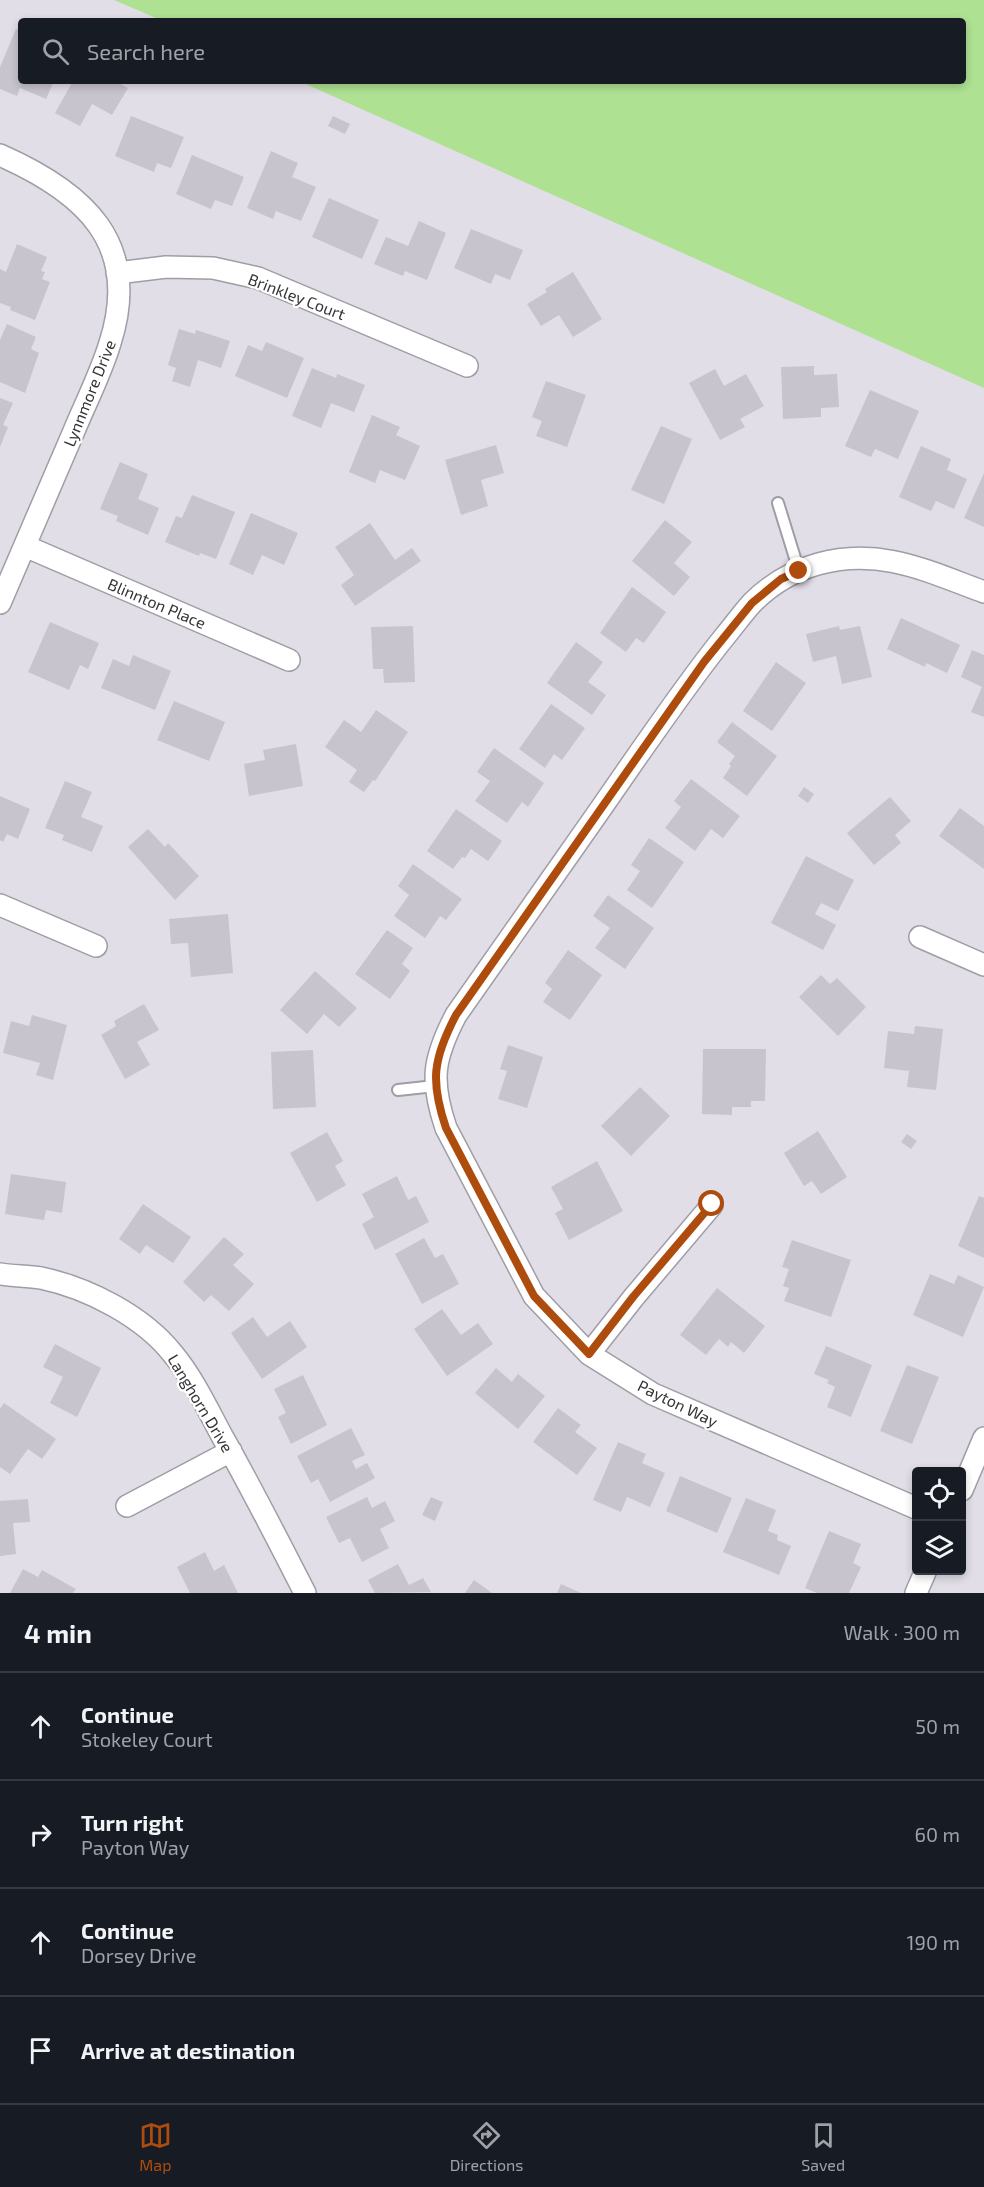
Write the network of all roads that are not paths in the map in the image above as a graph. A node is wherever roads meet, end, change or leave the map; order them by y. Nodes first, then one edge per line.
1 (0, 155) edge
2 (117, 273) junction
3 (467, 366) dead end
4 (778, 503) dead end
5 (25, 546) junction
6 (799, 571) junction
7 (984, 592) edge
8 (0, 603) edge
9 (289, 660) dead end
10 (0, 905) edge
11 (920, 937) dead end
12 (96, 946) dead end
13 (984, 965) edge
14 (435, 1086) junction
15 (398, 1090) dead end
16 (712, 1204) dead end
17 (0, 1274) edge
18 (589, 1354) junction
19 (984, 1438) edge
20 (231, 1451) junction
21 (966, 1481) edge
22 (127, 1506) dead end
23 (912, 1506) edge
24 (924, 1575) edge
25 (304, 1593) edge
26 (916, 1593) edge

1 - 2 street, Lynnmore Drive
2 - 3 street, Brinkley Court
2 - 5 street, Lynnmore Drive
4 - 6 lane
5 - 8 street, Lynnmore Drive
5 - 9 street, Blinnton Place
6 - 7 street, Payton Way
6 - 14 street, Payton Way
10 - 12 street
11 - 13 street
14 - 15 lane
14 - 18 street, Payton Way
16 - 18 street
17 - 20 street, Langhorn Drive
18 - 23 street, Payton Way
19 - 21 street
20 - 22 street
20 - 25 street, Langhorn Drive
24 - 26 street

